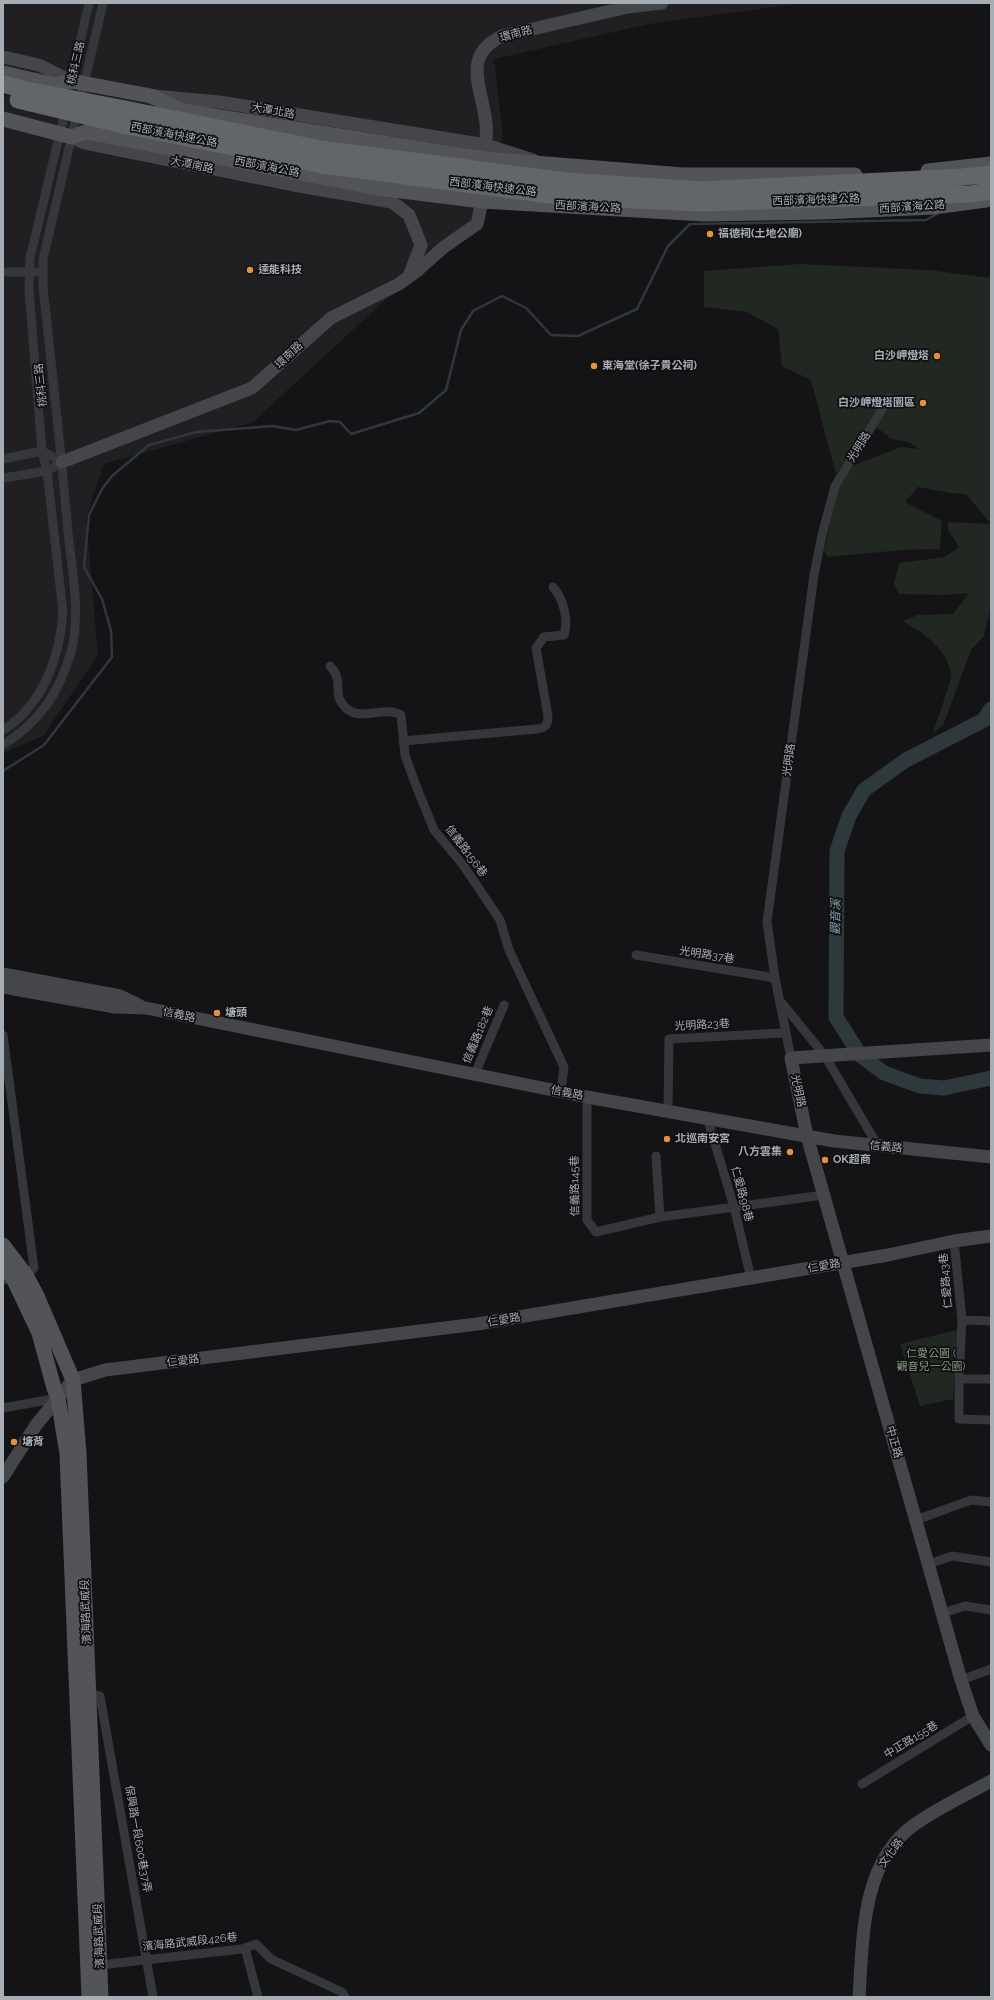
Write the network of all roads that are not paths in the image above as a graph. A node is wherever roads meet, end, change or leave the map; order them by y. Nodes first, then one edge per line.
1 (89, 3) edge
2 (102, 3) edge
3 (662, 3) edge
4 (3, 57) edge
5 (3, 73) edge
6 (77, 82) junction
7 (3, 84) edge
8 (14, 95) edge
9 (6, 121) edge
10 (66, 136) junction
11 (485, 152) junction
12 (991, 164) edge
13 (991, 174) edge
14 (991, 191) edge
15 (819, 193) junction
16 (991, 199) edge
17 (482, 201) junction
18 (3, 272) edge
19 (30, 272) junction
20 (43, 272) junction
21 (410, 276) junction
22 (889, 398) dead end
23 (42, 451) junction
24 (3, 459) edge
25 (62, 462) junction
26 (47, 471) junction
27 (3, 478) edge
28 (553, 587) dead end
29 (330, 666) dead end
30 (3, 730) edge
31 (403, 741) junction
32 (3, 745) edge
33 (636, 956) dead end
34 (3, 974) edge
35 (775, 978) junction
36 (3, 987) edge
37 (781, 1001) junction
38 (504, 1005) dead end
39 (146, 1008) junction
40 (783, 1033) dead end
41 (3, 1035) edge
42 (3, 1038) edge
43 (991, 1045) edge
44 (831, 1056) junction
45 (791, 1058) junction
46 (475, 1074) junction
47 (561, 1091) junction
48 (587, 1097) junction
49 (668, 1110) junction
50 (707, 1117) junction
51 (807, 1136) junction
52 (878, 1146) junction
53 (656, 1156) dead end
54 (991, 1157) edge
55 (824, 1195) junction
56 (734, 1207) junction
57 (660, 1217) junction
58 (991, 1236) edge
59 (954, 1241) junction
60 (3, 1245) edge
61 (843, 1262) junction
62 (3, 1266) edge
63 (14, 1278) edge
64 (751, 1278) junction
65 (962, 1320) junction
66 (991, 1321) edge
67 (959, 1379) junction
68 (991, 1379) edge
69 (73, 1380) junction
70 (58, 1398) junction
71 (3, 1408) edge
72 (991, 1420) edge
73 (3, 1477) edge
74 (991, 1502) edge
75 (916, 1520) junction
76 (991, 1562) edge
77 (929, 1564) junction
78 (991, 1610) edge
79 (943, 1613) junction
80 (991, 1669) edge
81 (962, 1680) junction
82 (89, 1693) junction
83 (973, 1716) junction
84 (991, 1745) edge
85 (991, 1780) edge
86 (862, 1784) dead end
87 (244, 1948) junction
88 (147, 1959) junction
89 (100, 1965) junction
90 (343, 1995) edge
91 (89, 1997) edge
92 (101, 1997) edge
93 (153, 1997) edge
94 (258, 1997) edge
95 (859, 1997) edge

1 - 6 street, 桃科三路
2 - 6 street, 桃科三路
3 - 11 street, 環南路
4 - 6 street
5 - 6 main road
6 - 10 street, 桃科三路
6 - 11 main road, 西部濱海公路
7 - 8 highway, 西部濱海快速公路
8 - 15 highway, 西部濱海快速公路, bridge
9 - 10 main road, 大潭南路
10 - 17 main road, 西部濱海公路
10 - 19 street, 桃科三路
10 - 20 street, 桃科三路
10 - 21 street, 大潭南路
11 - 15 main road, 西部濱海公路
12 - 15 main road, 西部濱海公路
13 - 15 highway, 西部濱海快速公路
14 - 15 highway, 西部濱海快速公路
15 - 16 main road, 西部濱海公路
15 - 17 main road, 西部濱海公路
17 - 21 street, 環南路
18 - 19 street
19 - 20 street
19 - 23 street, 桃科三路
20 - 25 street, 桃科三路
21 - 25 street, 環南路
22 - 35 street, 光明路
23 - 24 street
23 - 25 street
23 - 26 street, 桃科三路
25 - 26 street, 環南路
25 - 32 street, 桃科三路
26 - 27 street, 環南路
26 - 30 street, 桃科三路
28 - 31 street
29 - 31 street, 信義路156巷
31 - 47 street, 信義路156巷
33 - 35 street, 光明路37巷
34 - 39 street, 信義路
35 - 37 street, 光明路
36 - 39 street, 信義路
37 - 44 street
37 - 45 street, 光明路
38 - 46 street, 信義路182巷
39 - 46 street, 信義路
40 - 49 street, 光明路23巷
41 - 42 street
42 - 63 street
43 - 44 street
44 - 45 street
44 - 52 street
45 - 51 street, 光明路
46 - 47 street, 信義路
47 - 48 street, 信義路
48 - 49 street, 信義路
48 - 57 street, 信義路145巷
49 - 50 street, 信義路
50 - 51 street, 信義路
50 - 56 street, 仁愛路98巷
51 - 52 street, 信義路
51 - 55 street, 中正路
52 - 54 street, 信義路
53 - 57 street
55 - 56 street
55 - 61 street, 中正路
56 - 57 street
56 - 64 street, 仁愛路98巷
58 - 59 street, 仁愛路
59 - 61 street, 仁愛路
59 - 65 street, 仁愛路43巷
60 - 63 main road, 濱海路武威段
61 - 64 street, 仁愛路
61 - 75 street, 中正路
62 - 63 main road, 濱海路武威段
63 - 69 main road, 濱海路武威段
63 - 70 main road, 濱海路武威段
64 - 69 street, 仁愛路
65 - 66 street
65 - 67 street, 仁愛路43巷
67 - 68 street
67 - 72 street, 仁愛路43巷
69 - 70 street
69 - 82 main road, 濱海路武威段
70 - 71 street
70 - 73 street
70 - 91 main road, 濱海路武威段
74 - 75 street
75 - 77 street, 中正路
76 - 77 street
77 - 79 street, 中正路
78 - 79 street
79 - 81 street, 中正路
80 - 81 street
81 - 83 street, 中正路
82 - 88 street, 保興路一段600巷37弄
82 - 89 main road, 濱海路武威段
83 - 84 street, 中正路
83 - 86 street, 中正路155巷
85 - 95 street, 文化路
87 - 88 street, 濱海路武威段426巷
87 - 90 street, 濱海路武威段426巷
87 - 94 street
88 - 89 street, 濱海路武威段426巷
88 - 93 street, 保興路一段600巷37弄
89 - 92 main road, 濱海路武威段

